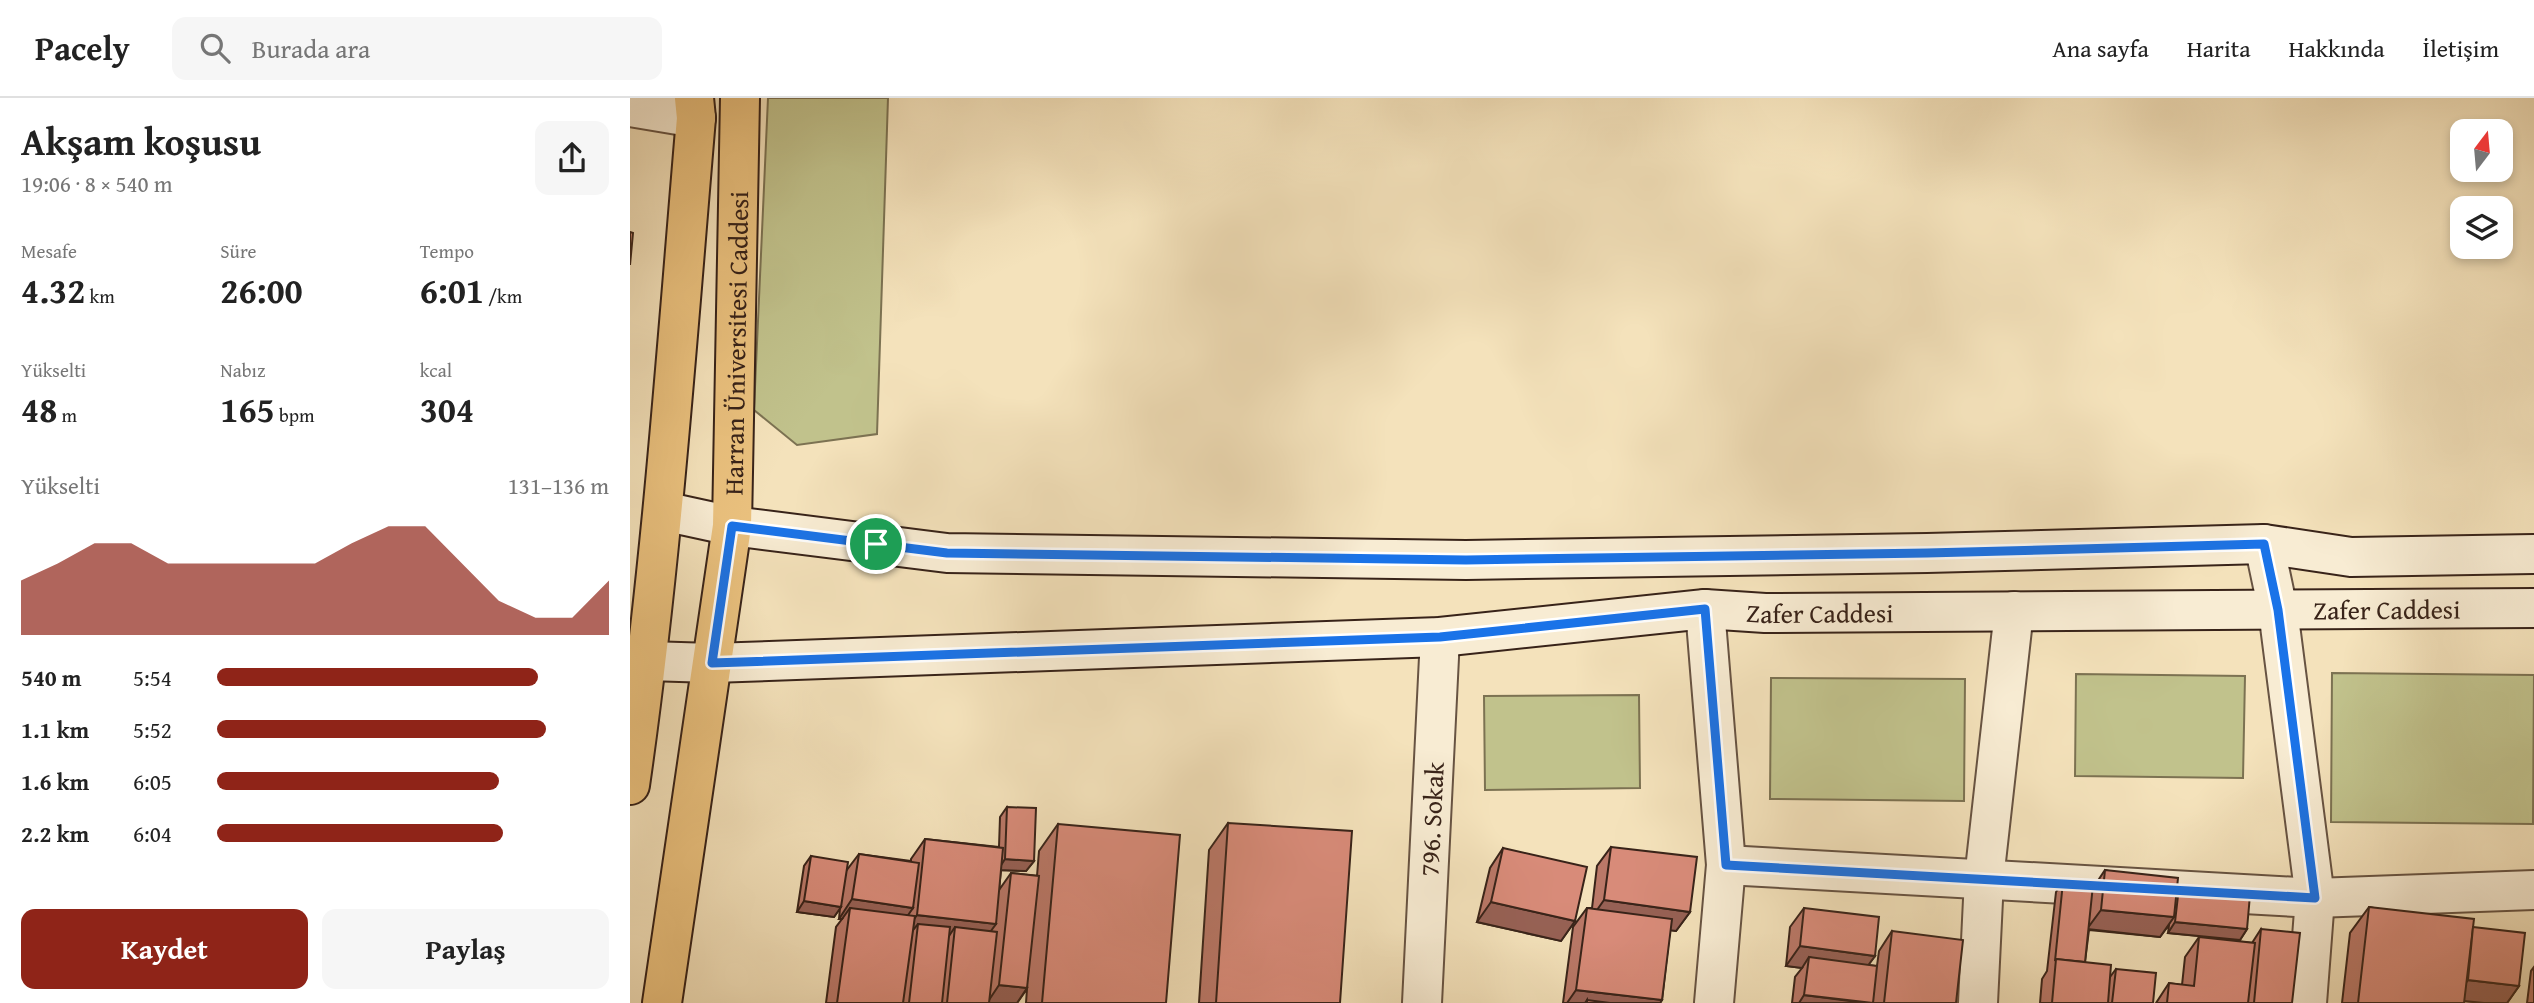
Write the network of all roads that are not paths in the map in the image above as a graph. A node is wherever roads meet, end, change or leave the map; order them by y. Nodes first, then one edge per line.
1 (740, 98) edge
2 (630, 107) edge
3 (695, 108) edge
4 (663, 511) junction
5 (732, 526) junction
6 (2264, 544) junction
7 (2534, 554) edge
8 (2534, 608) edge
9 (1705, 609) junction
10 (2278, 610) junction
11 (2014, 611) junction
12 (1440, 637) junction
13 (648, 661) junction
14 (712, 663) junction
15 (630, 785) edge
16 (1726, 865) junction
17 (1984, 879) junction
18 (2534, 890) edge
19 (2315, 898) junction
20 (662, 1003) edge
21 (1422, 1003) edge
22 (1714, 1003) edge
23 (1979, 1003) edge
24 (2306, 1003) edge

1 - 5 main road, Harran Üniversitesi Caddesi
2 - 3 main road
3 - 4 main road, Harran Üniversitesi Caddesi
4 - 5 main road, Zafer Caddesi
4 - 13 main road, Harran Üniversitesi Caddesi
5 - 6 main road, Zafer Caddesi
5 - 14 main road, Harran Üniversitesi Caddesi
6 - 7 main road, Zafer Caddesi
6 - 10 main road
8 - 10 main road, Zafer Caddesi
9 - 11 main road, Zafer Caddesi
9 - 12 main road, Zafer Caddesi
9 - 16 main road
10 - 11 main road, Zafer Caddesi
10 - 19 main road
11 - 17 main road
12 - 14 main road, Zafer Caddesi
12 - 21 main road, 796. Sokak
13 - 14 main road, Zafer Caddesi
13 - 15 main road, Harran Üniversitesi Caddesi
14 - 20 main road, Harran Üniversitesi Caddesi
16 - 17 main road
16 - 22 main road
17 - 19 main road
17 - 23 main road
18 - 19 main road
19 - 24 main road

